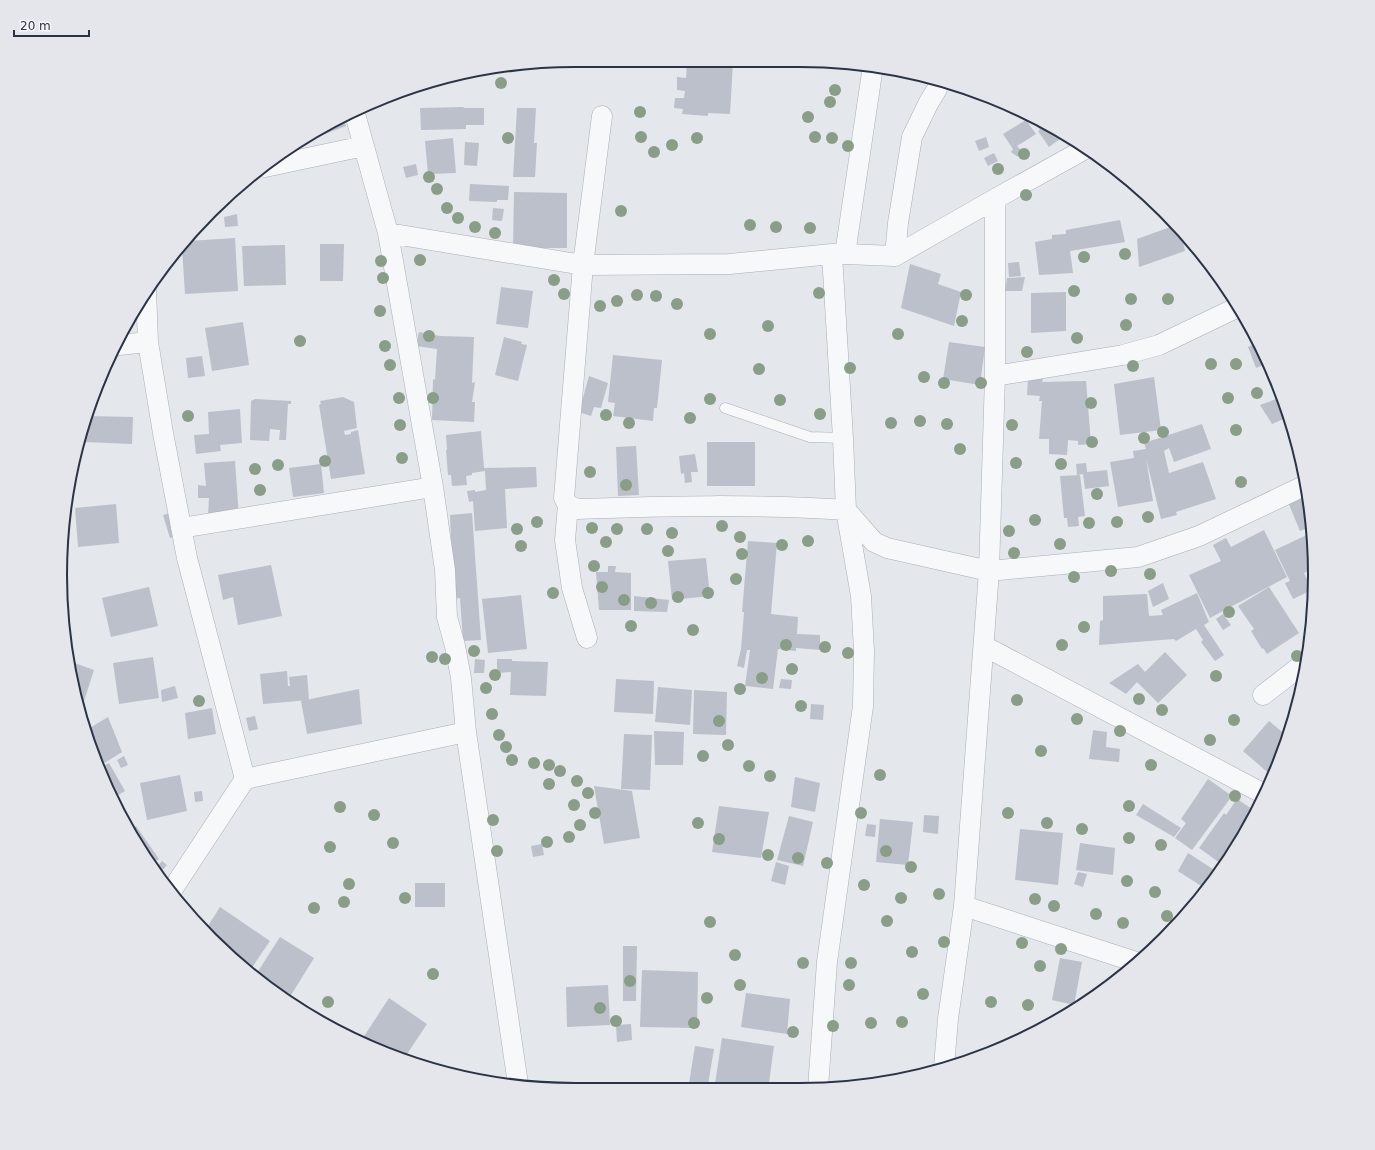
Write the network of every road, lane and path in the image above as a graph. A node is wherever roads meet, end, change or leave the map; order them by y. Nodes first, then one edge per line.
1 (873, 72) edge
2 (937, 89) dead end
3 (602, 116) dead end
4 (355, 117) edge
5 (364, 146) junction
6 (1080, 152) edge
7 (278, 163) edge
8 (995, 198) junction
9 (388, 233) junction
10 (838, 254) junction
11 (895, 256) junction
12 (583, 265) junction
13 (147, 303) edge
14 (1233, 310) edge
15 (148, 342) junction
16 (121, 346) edge
17 (995, 376) junction
18 (725, 408) dead end
19 (843, 438) junction
20 (433, 487) junction
21 (1300, 489) edge
22 (568, 505) junction
23 (846, 510) junction
24 (181, 528) junction
25 (990, 571) junction
26 (587, 638) dead end
27 (984, 646) junction
28 (1299, 667) edge
29 (1263, 695) dead end
30 (466, 732) junction
31 (245, 779) junction
32 (1260, 792) edge
33 (174, 887) edge
34 (964, 906) junction
35 (1131, 960) edge
36 (944, 1062) edge
37 (517, 1080) edge
38 (818, 1082) edge

1 - 10 street
2 - 11 street
3 - 12 street
4 - 5 street
5 - 7 street
5 - 9 street
6 - 8 street
8 - 11 street
8 - 17 street
9 - 12 street
9 - 20 street
10 - 11 street
10 - 12 street
10 - 19 street
12 - 22 street
13 - 15 street
14 - 17 street
15 - 16 street
15 - 24 street
17 - 25 street
18 - 19 lane
19 - 23 street
20 - 24 street
20 - 30 street
21 - 25 street
22 - 23 street
22 - 26 street
23 - 25 street
23 - 38 street
24 - 31 street
25 - 27 street
27 - 32 street
27 - 34 street
28 - 29 street
30 - 31 street
30 - 37 street
31 - 33 street
34 - 35 street
34 - 36 street

